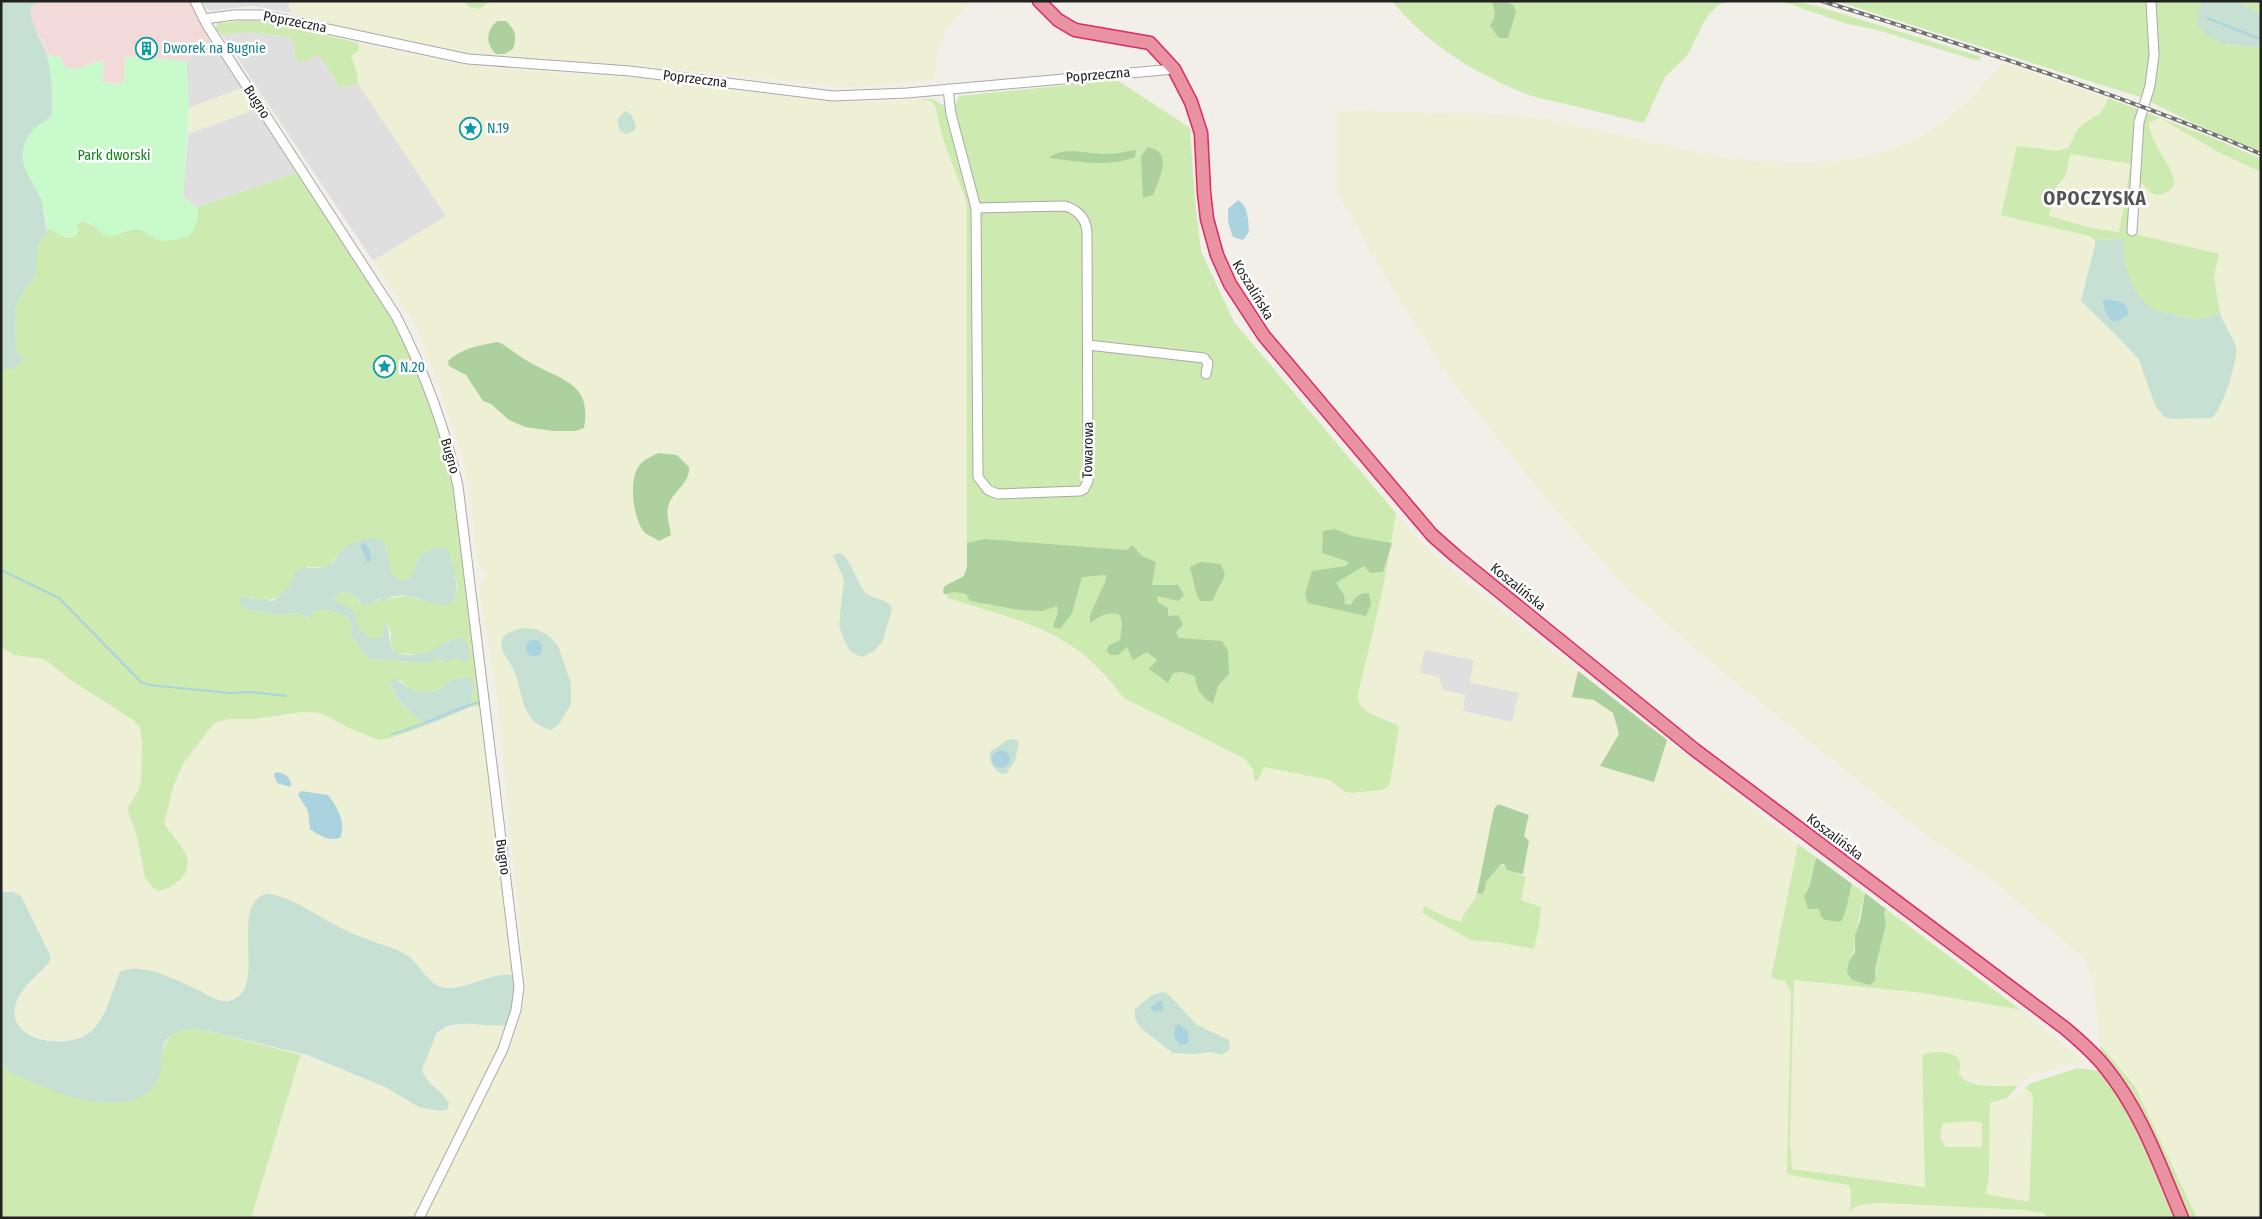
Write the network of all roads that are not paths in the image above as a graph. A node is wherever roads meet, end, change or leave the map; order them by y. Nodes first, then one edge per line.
1 (195, 1) edge
2 (1039, 1) edge
3 (2151, 1) edge
4 (204, 19) junction
5 (1174, 69) junction
6 (948, 89) junction
7 (976, 208) junction
8 (2132, 231) dead end
9 (1088, 346) junction
10 (1206, 374) dead end
11 (419, 1218) edge
12 (2182, 1218) edge

1 - 4 street, Bugno
2 - 5 highway, Koszalińska
3 - 8 street
4 - 6 street, Poprzeczna
4 - 11 street, Bugno
5 - 6 street, Poprzeczna
5 - 12 highway, Koszalińska
6 - 7 street
7 - 9 street, Towarowa
7 - 9 street, Towarowa
9 - 10 street

